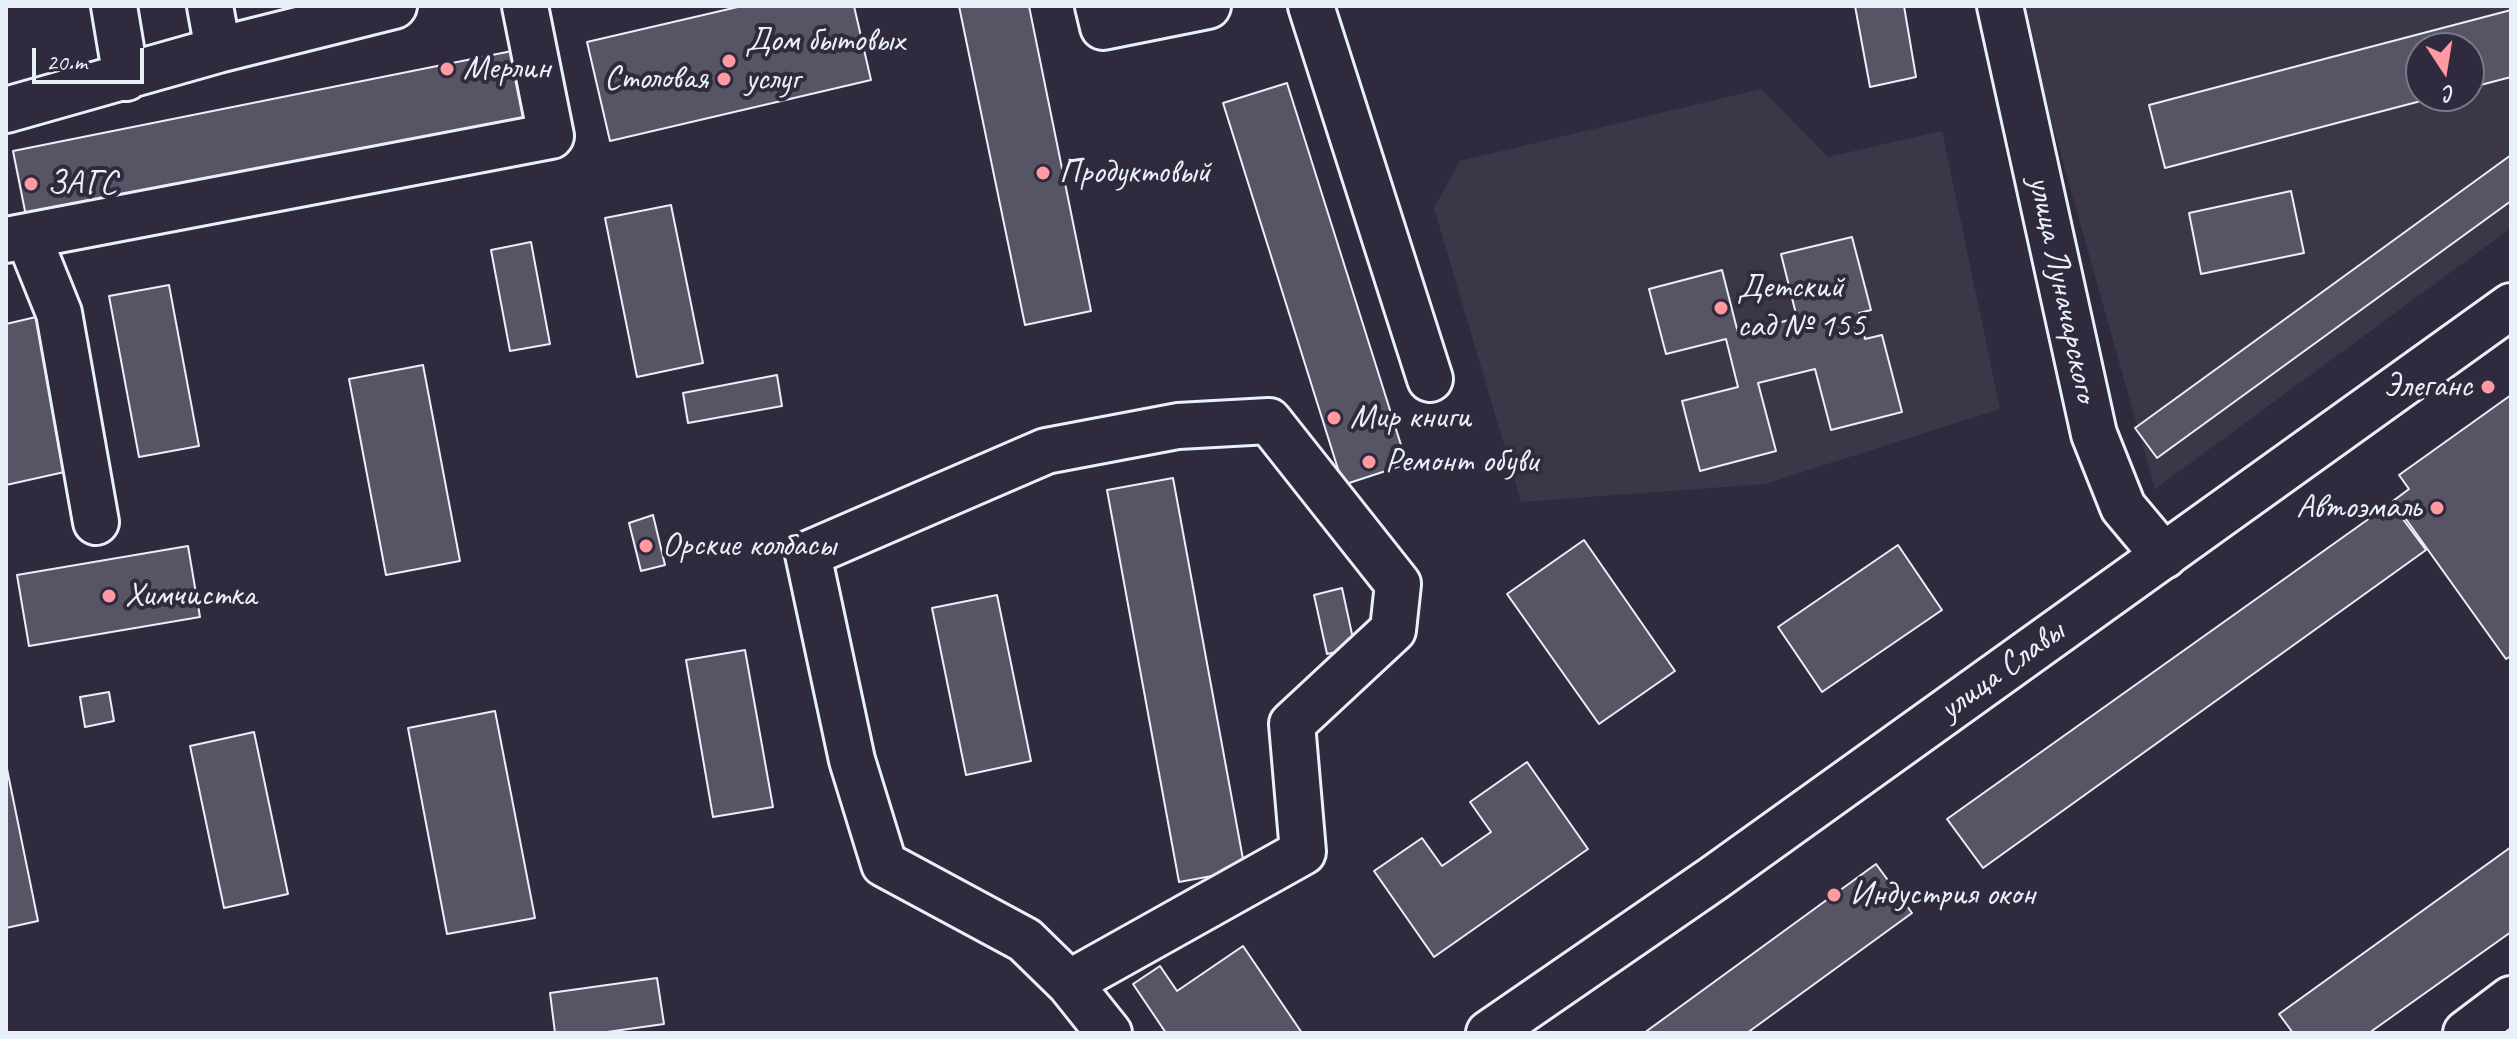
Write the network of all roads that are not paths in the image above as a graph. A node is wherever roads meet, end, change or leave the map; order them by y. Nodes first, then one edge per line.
1 (114, 6) edge
2 (210, 6) edge
3 (394, 6) edge
4 (525, 6) edge
5 (1098, 6) edge
6 (1208, 6) edge
7 (1311, 6) edge
8 (2000, 6) edge
9 (218, 50) junction
10 (126, 78) junction
11 (6, 110) edge
12 (17, 238) edge
13 (2511, 306) edge
14 (1430, 379) dead end
15 (96, 522) dead end
16 (2164, 556) junction
17 (1069, 983) junction
18 (2511, 999) edge
19 (1109, 1033) edge
20 (1489, 1033) edge
21 (2466, 1033) edge

1 - 10 street
2 - 9 street
3 - 9 street
4 - 12 street
5 - 6 street
7 - 14 street
8 - 16 street, улица Луначарского
9 - 10 street
10 - 11 street
12 - 15 street
13 - 16 street, улица Славы
16 - 20 street, улица Славы
17 - 17 street
17 - 19 street
18 - 21 street

